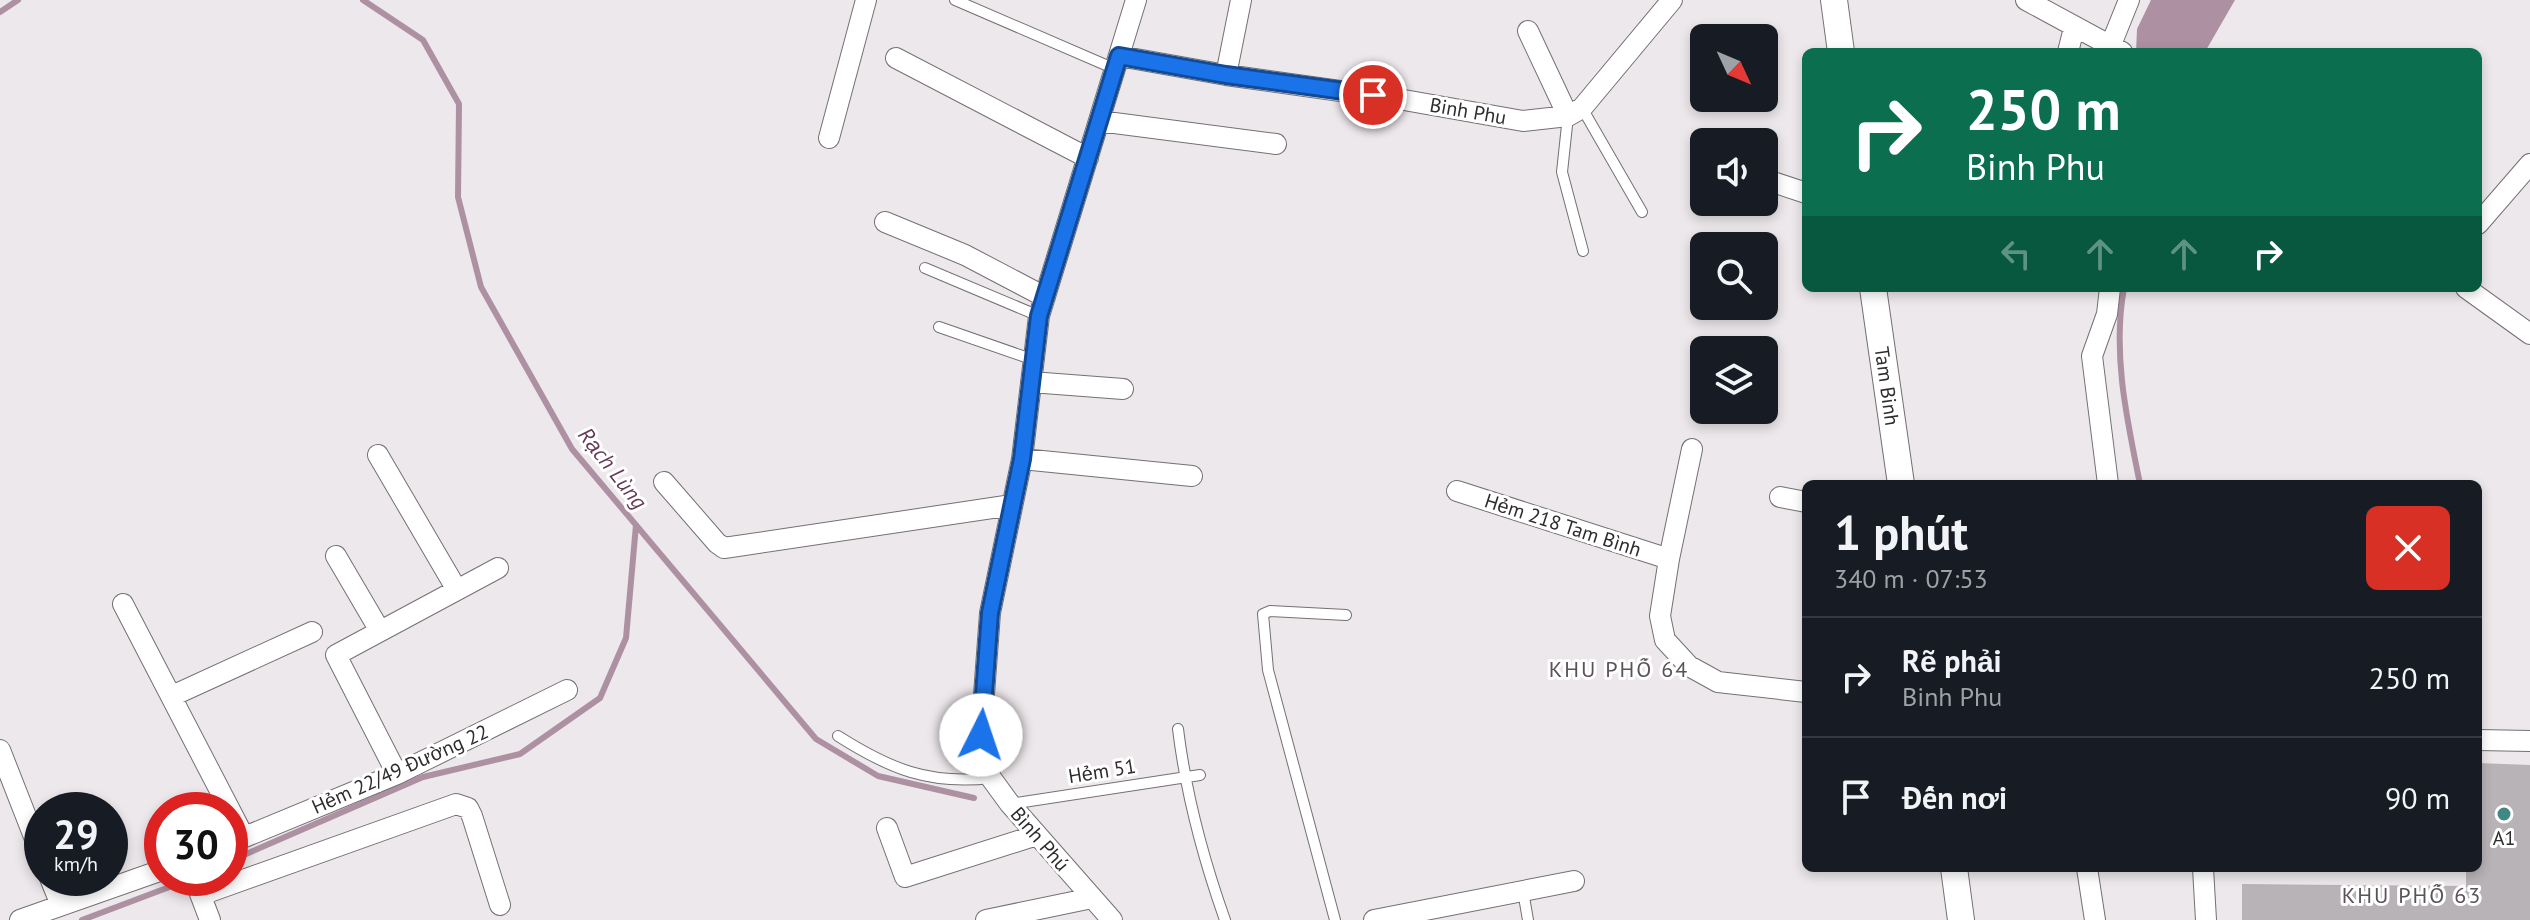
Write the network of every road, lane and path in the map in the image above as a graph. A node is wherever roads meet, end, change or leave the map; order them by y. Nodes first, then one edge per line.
1 (866, 0) edge
2 (955, 0) edge
3 (1136, 0) edge
4 (1241, 0) edge
5 (1672, 0) edge
6 (1834, 0) edge
7 (2026, 0) edge
8 (2129, 0) edge
9 (2074, 28) junction
10 (1528, 31) dead end
11 (1840, 48) edge
12 (2069, 48) edge
13 (2110, 48) edge
14 (2115, 48) edge
15 (896, 58) dead end
16 (1117, 63) junction
17 (1226, 75) junction
18 (1575, 112) junction
19 (1099, 121) junction
20 (829, 138) dead end
21 (1276, 144) dead end
22 (1088, 158) junction
23 (2530, 164) edge
24 (1778, 184) edge
25 (1802, 192) edge
26 (1642, 212) dead end
27 (2482, 219) edge
28 (885, 222) dead end
29 (1583, 251) dead end
30 (925, 268) dead end
31 (1874, 292) edge
32 (2110, 292) edge
33 (2472, 292) edge
34 (1042, 307) junction
35 (939, 327) dead end
36 (2530, 334) edge
37 (1034, 360) junction
38 (1031, 382) junction
39 (1123, 389) dead end
40 (1692, 449) dead end
41 (378, 455) dead end
42 (1022, 459) junction
43 (1192, 476) dead end
44 (1900, 480) edge
45 (2108, 480) edge
46 (664, 482) dead end
47 (1457, 491) dead end
48 (1780, 497) dead end
49 (1802, 501) edge
50 (1012, 505) junction
51 (336, 556) dead end
52 (1669, 559) junction
53 (498, 568) dead end
54 (457, 590) junction
55 (123, 604) dead end
56 (1346, 615) dead end
57 (380, 631) junction
58 (312, 632) dead end
59 (567, 690) dead end
60 (1802, 692) edge
61 (172, 696) junction
62 (1178, 729) dead end
63 (838, 736) dead end
64 (2482, 740) edge
65 (2530, 741) edge
66 (0, 750) edge
67 (397, 774) junction
68 (1200, 775) dead end
69 (1184, 777) junction
70 (991, 778) junction
71 (215, 792) edge
72 (1010, 804) junction
73 (24, 811) edge
74 (887, 828) dead end
75 (248, 835) edge
76 (1037, 835) junction
77 (248, 870) edge
78 (1955, 872) edge
79 (2088, 872) edge
80 (2203, 872) edge
81 (144, 876) edge
82 (1574, 881) dead end
83 (1523, 891) junction
84 (57, 896) edge
85 (201, 896) edge
86 (1092, 898) junction
87 (61, 905) junction
88 (500, 905) dead end
89 (20, 920) edge
90 (210, 920) edge
91 (986, 920) edge
92 (1112, 920) edge
93 (1225, 920) edge
94 (1335, 920) edge
95 (1374, 920) edge
96 (1528, 920) edge
97 (1961, 920) edge
98 (2095, 920) edge
99 (2206, 920) edge

1 - 20 street
2 - 16 lane
3 - 16 street, Bình Phú
4 - 17 street
5 - 18 street
6 - 11 main road
7 - 9 street
8 - 14 street
9 - 12 street
9 - 13 street
10 - 18 street
15 - 22 street
16 - 17 street, Binh Phu
16 - 19 street, Bình Phú
17 - 18 street, Binh Phu
18 - 26 lane
18 - 29 lane
19 - 21 street
19 - 22 street, Bình Phú
22 - 34 street, Bình Phú
23 - 27 street
24 - 25 street
28 - 34 street
30 - 34 lane
31 - 44 main road, Tam Binh
32 - 45 street
33 - 36 street
34 - 37 street, Bình Phú
35 - 37 lane
37 - 38 street, Bình Phú
38 - 39 street
38 - 42 street, Bình Phú
40 - 52 street
41 - 54 street
42 - 43 street
42 - 50 street, Bình Phú
46 - 50 street
47 - 52 street, Hẻm 218 Tam Bình
48 - 49 street
50 - 70 street, Bình Phú
51 - 57 street
52 - 60 street, Hẻm 218 Tam Bình
53 - 54 street
54 - 57 street
55 - 61 street
56 - 94 lane
57 - 67 street
58 - 61 street
59 - 67 street, Hẻm 22/49 Đường 22
61 - 71 street
62 - 69 lane
63 - 70 lane
64 - 65 street
66 - 73 street
67 - 75 street, Hẻm 22/49 Đường 22
68 - 69 lane, Hẻm 51
69 - 72 lane, Hẻm 51
69 - 93 lane
70 - 72 street, Bình Phú
72 - 76 street, Bình Phú
74 - 76 street
76 - 86 street, Bình Phú
77 - 88 street
78 - 97 main road
79 - 98 street
80 - 99 street
81 - 87 street
82 - 83 street
83 - 95 street
83 - 96 lane
84 - 87 street
85 - 90 street
86 - 91 street
86 - 92 street, Bình Phú
87 - 89 street

